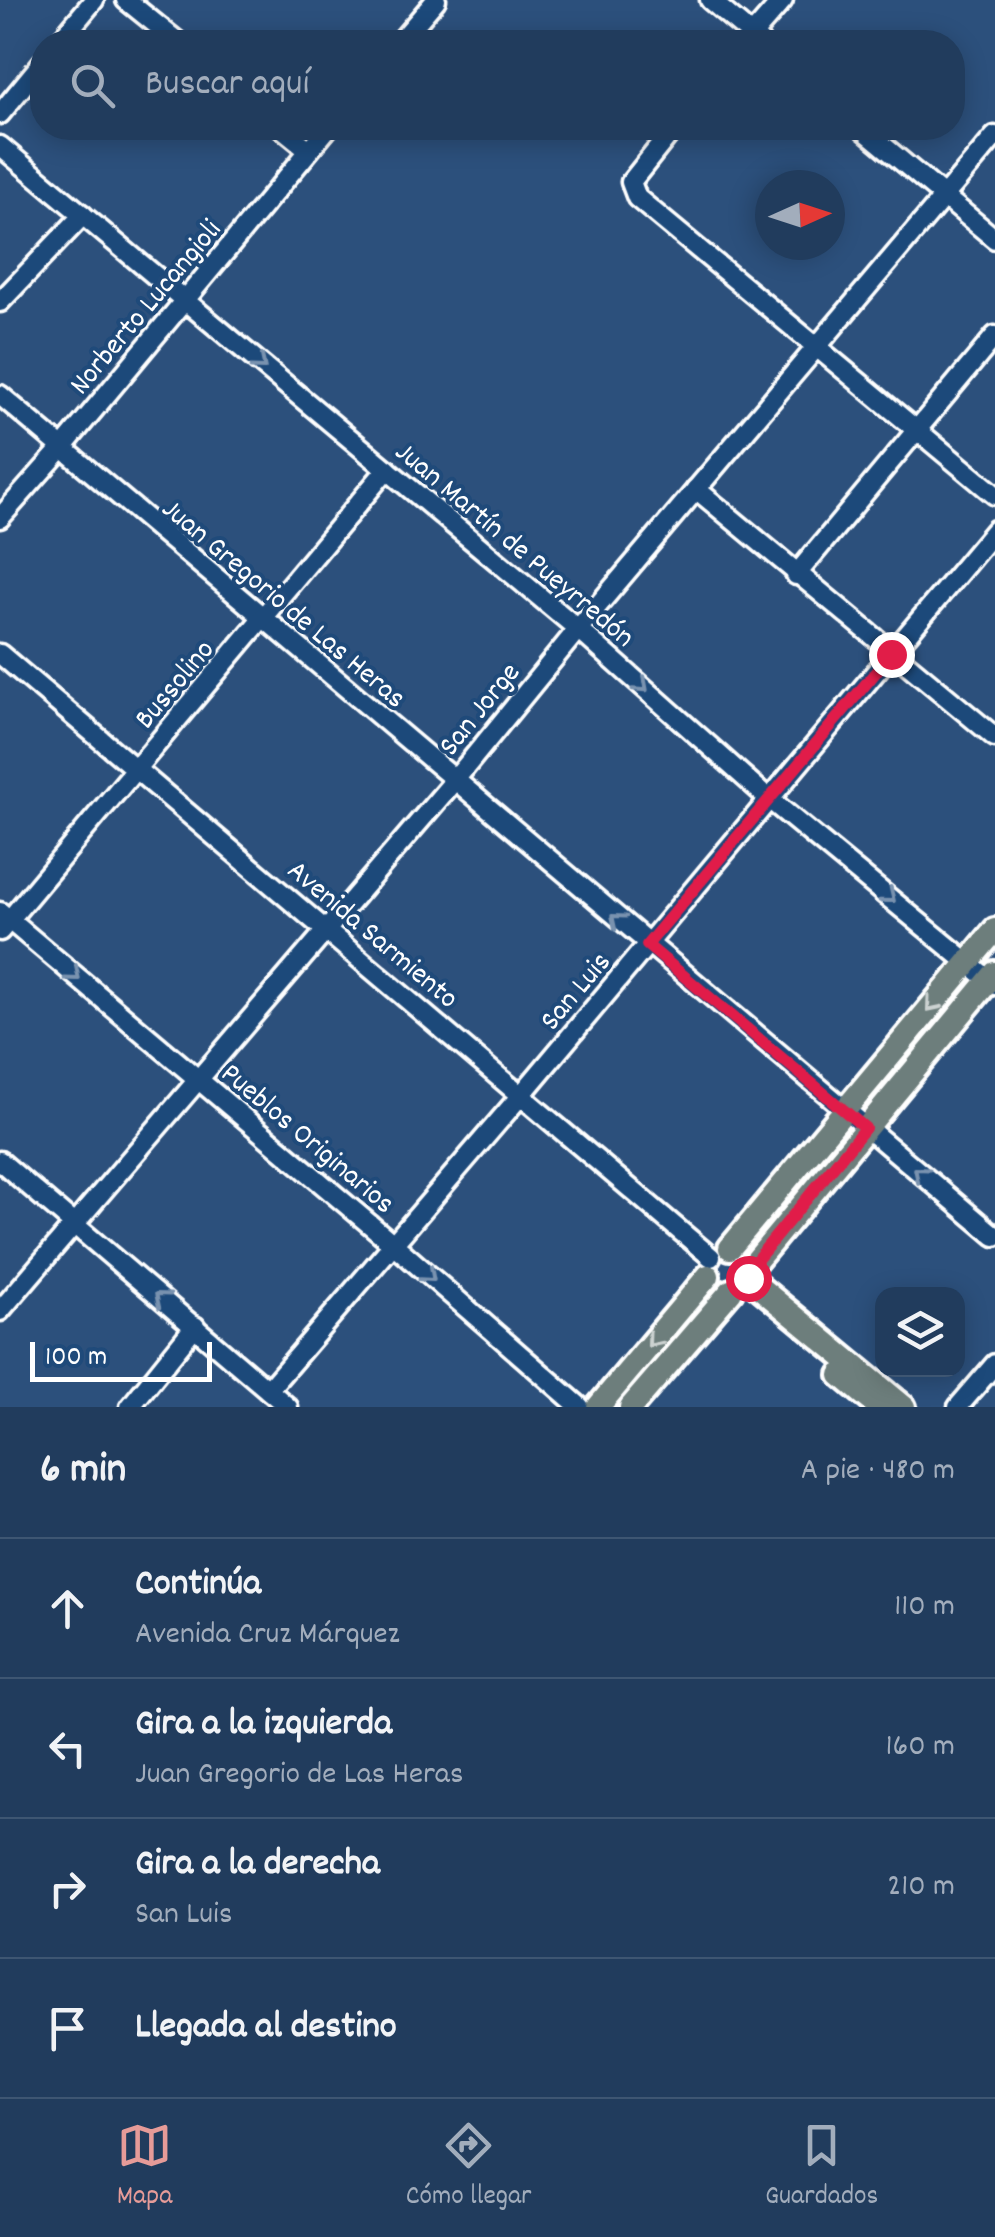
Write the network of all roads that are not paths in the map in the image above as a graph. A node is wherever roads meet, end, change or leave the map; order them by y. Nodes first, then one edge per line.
1 (94, 0) edge
2 (126, 0) edge
3 (436, 0) edge
4 (710, 0) edge
5 (782, 0) edge
6 (69, 30) edge
7 (163, 30) edge
8 (410, 30) edge
9 (742, 30) edge
10 (760, 30) edge
11 (30, 78) edge
12 (0, 114) edge
13 (995, 136) edge
14 (297, 140) edge
15 (318, 140) edge
16 (665, 140) edge
17 (877, 140) edge
18 (0, 146) edge
19 (309, 150) junction
20 (945, 196) junction
21 (83, 215) junction
22 (995, 239) edge
23 (185, 301) junction
24 (0, 302) edge
25 (995, 336) edge
26 (816, 349) junction
27 (0, 395) edge
28 (916, 432) junction
29 (62, 448) junction
30 (387, 470) junction
31 (696, 489) junction
32 (995, 495) edge
33 (0, 518) edge
34 (995, 530) edge
35 (796, 575) junction
36 (262, 618) junction
37 (578, 629) junction
38 (0, 654) edge
39 (891, 654) junction
40 (995, 736) edge
41 (136, 771) junction
42 (454, 781) junction
43 (769, 799) junction
44 (3, 921) edge
45 (995, 930) edge
46 (324, 931) junction
47 (647, 945) junction
48 (968, 962) junction
49 (993, 979) edge
50 (199, 1082) junction
51 (522, 1094) junction
52 (844, 1110) junction
53 (865, 1128) junction
54 (0, 1162) edge
55 (73, 1224) junction
56 (995, 1236) edge
57 (392, 1243) junction
58 (716, 1260) junction
59 (742, 1282) junction
60 (0, 1311) edge
61 (195, 1326) junction
62 (995, 1364) edge
63 (268, 1390) junction
64 (130, 1407) edge
65 (288, 1407) edge
66 (580, 1407) edge
67 (598, 1407) edge
68 (631, 1407) edge
69 (879, 1407) edge
70 (904, 1407) edge
71 (958, 1407) edge

1 - 6 street
2 - 7 street
3 - 8 street
4 - 9 street
5 - 10 street
11 - 12 street
13 - 20 street, San Jorge
14 - 19 street
15 - 19 street, Norberto Lucangioli
16 - 26 street
17 - 20 street
18 - 21 street, Juan Martín de Pueyrredón
19 - 23 street, Norberto Lucangioli
20 - 22 street
20 - 26 street, San Jorge
21 - 23 street, Juan Martín de Pueyrredón
21 - 24 street
23 - 29 street, Norberto Lucangioli
23 -> 30 street, Juan Martín de Pueyrredón
25 - 28 street
26 - 28 street
26 - 31 street, San Jorge
27 - 29 street, Juan Gregorio de Las Heras
28 - 32 street
28 - 35 street
29 - 33 street, Norberto Lucangioli
29 - 36 street, Juan Gregorio de Las Heras
30 - 36 street, Bussolino
30 - 37 street, Juan Martín de Pueyrredón
31 - 35 street
31 - 37 street, San Jorge
34 - 39 street, San Luis
35 - 39 street
36 - 41 street, Bussolino
36 - 42 street, Juan Gregorio de Las Heras
37 - 42 street, San Jorge
37 -> 43 street, Juan Martín de Pueyrredón
38 - 41 street, Avenida Sarmiento
39 - 40 street
39 - 43 street, San Luis
41 - 44 street, Bussolino
41 - 46 street, Avenida Sarmiento
42 - 46 street, San Jorge
47 -> 42 street, Juan Gregorio de Las Heras
43 - 47 street, San Luis
43 -> 48 street, Juan Martín de Pueyrredón
44 -> 50 street, Pueblos Originarios
45 - 48 main road
46 - 50 street, San Jorge
46 - 51 street, Avenida Sarmiento
47 - 51 street, San Luis
47 - 52 street, Juan Gregorio de Las Heras
48 - 49 street, Juan Martín de Pueyrredón
48 -> 52 main road
49 - 53 main road
50 - 55 street, San Jorge
50 - 57 street, Pueblos Originarios
51 - 57 street, San Luis
51 - 58 street, Avenida Sarmiento
52 - 53 street, Juan Gregorio de Las Heras
52 - 58 main road
56 -> 53 street, Juan Gregorio de Las Heras
53 - 59 main road
54 - 55 street
55 - 60 street, San Jorge
61 -> 55 street
57 - 63 street, San Luis
57 -> 66 street, Pueblos Originarios
58 - 59 main road
58 - 59 main road
58 -> 67 main road
59 - 68 main road
59 - 69 main road
59 - 70 main road
61 - 63 street
61 - 64 street
62 - 71 street
63 - 65 street

